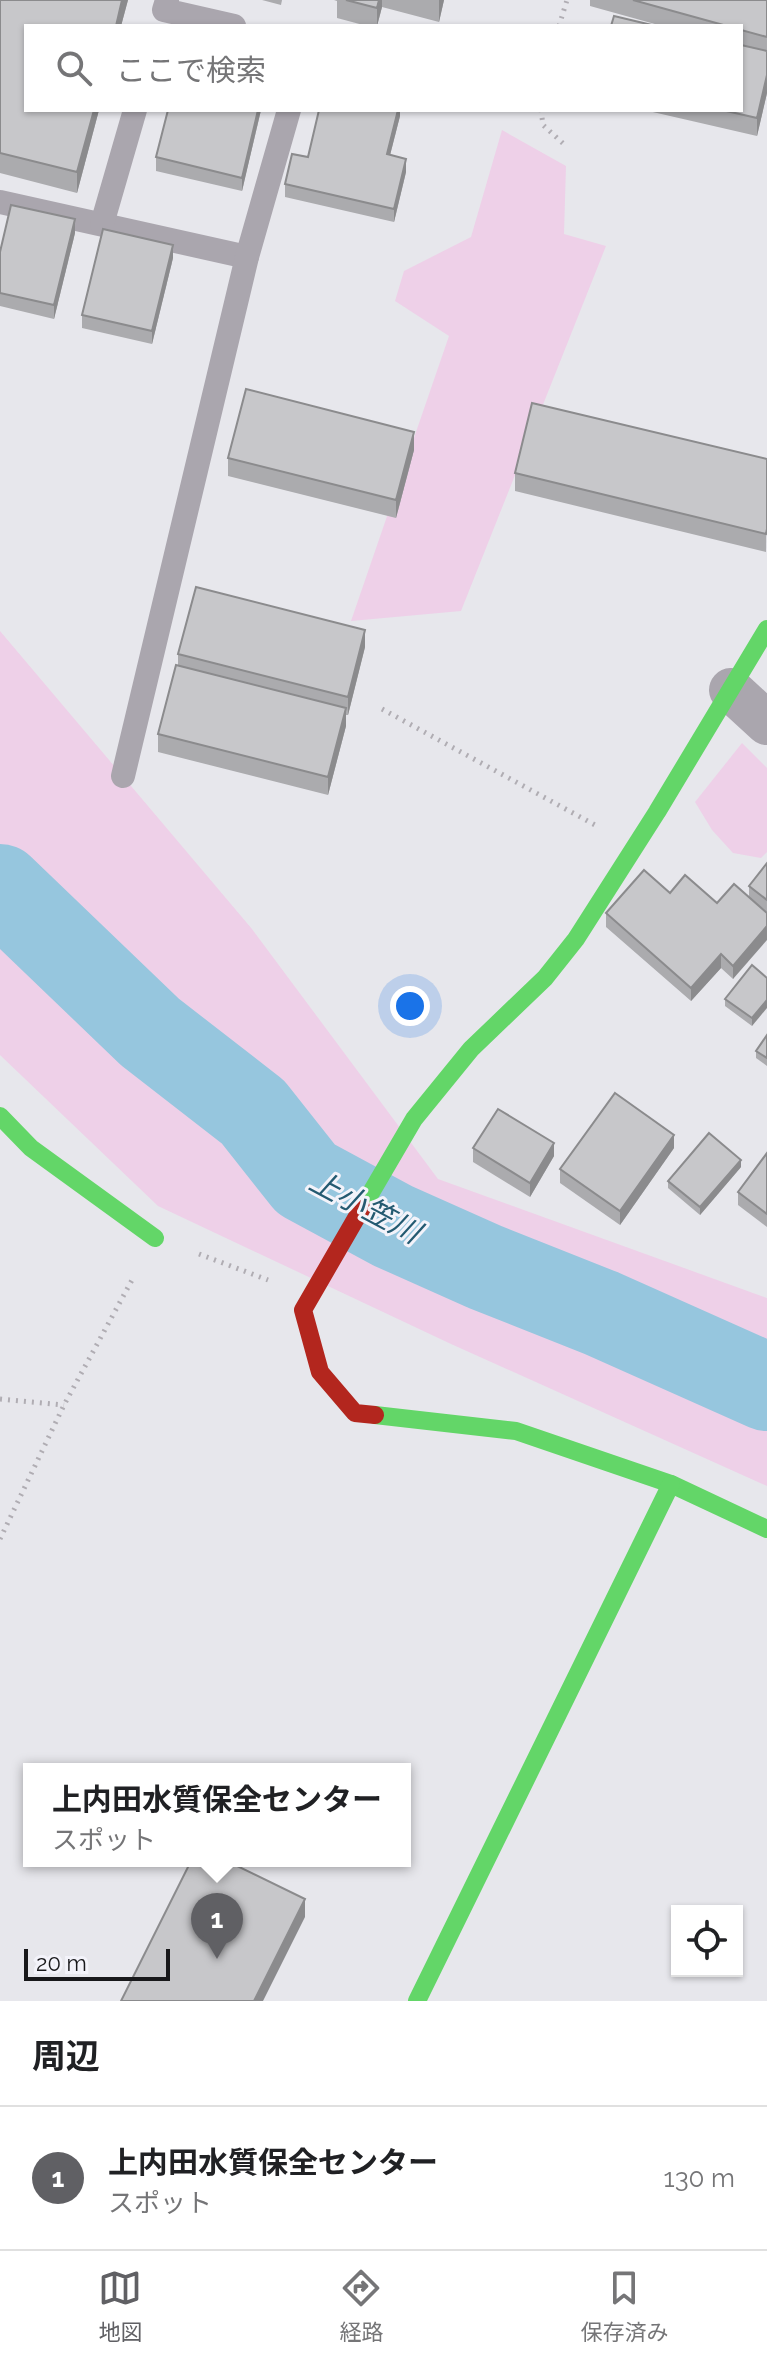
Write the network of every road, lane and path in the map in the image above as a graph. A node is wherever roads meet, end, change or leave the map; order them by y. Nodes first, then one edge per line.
1 (567, 0) edge
2 (163, 12) edge
3 (224, 24) edge
4 (560, 24) edge
5 (134, 112) edge
6 (288, 112) edge
7 (541, 112) edge
8 (567, 147) dead end
9 (0, 202) edge
10 (102, 224) junction
11 (247, 257) junction
12 (767, 629) edge
13 (731, 690) junction
14 (382, 709) dead end
15 (767, 723) edge
16 (123, 776) dead end
17 (634, 846) junction
18 (0, 1116) edge
19 (155, 1238) junction
20 (311, 1296) junction
21 (0, 1399) edge
22 (64, 1405) junction
23 (671, 1484) junction
24 (767, 1529) edge
25 (0, 1539) edge
26 (417, 2001) edge

1 - 4 path
2 - 3 lane
5 - 10 lane
6 - 11 lane
7 - 8 path
9 - 10 lane
10 - 11 lane
11 - 16 lane
12 - 13 street
13 - 15 street
13 - 17 street
14 - 17 path
17 - 20 street
18 - 19 street
19 - 20 path
19 - 22 path
20 - 23 street
21 - 22 path
22 - 25 path
23 - 24 street
23 - 26 street

